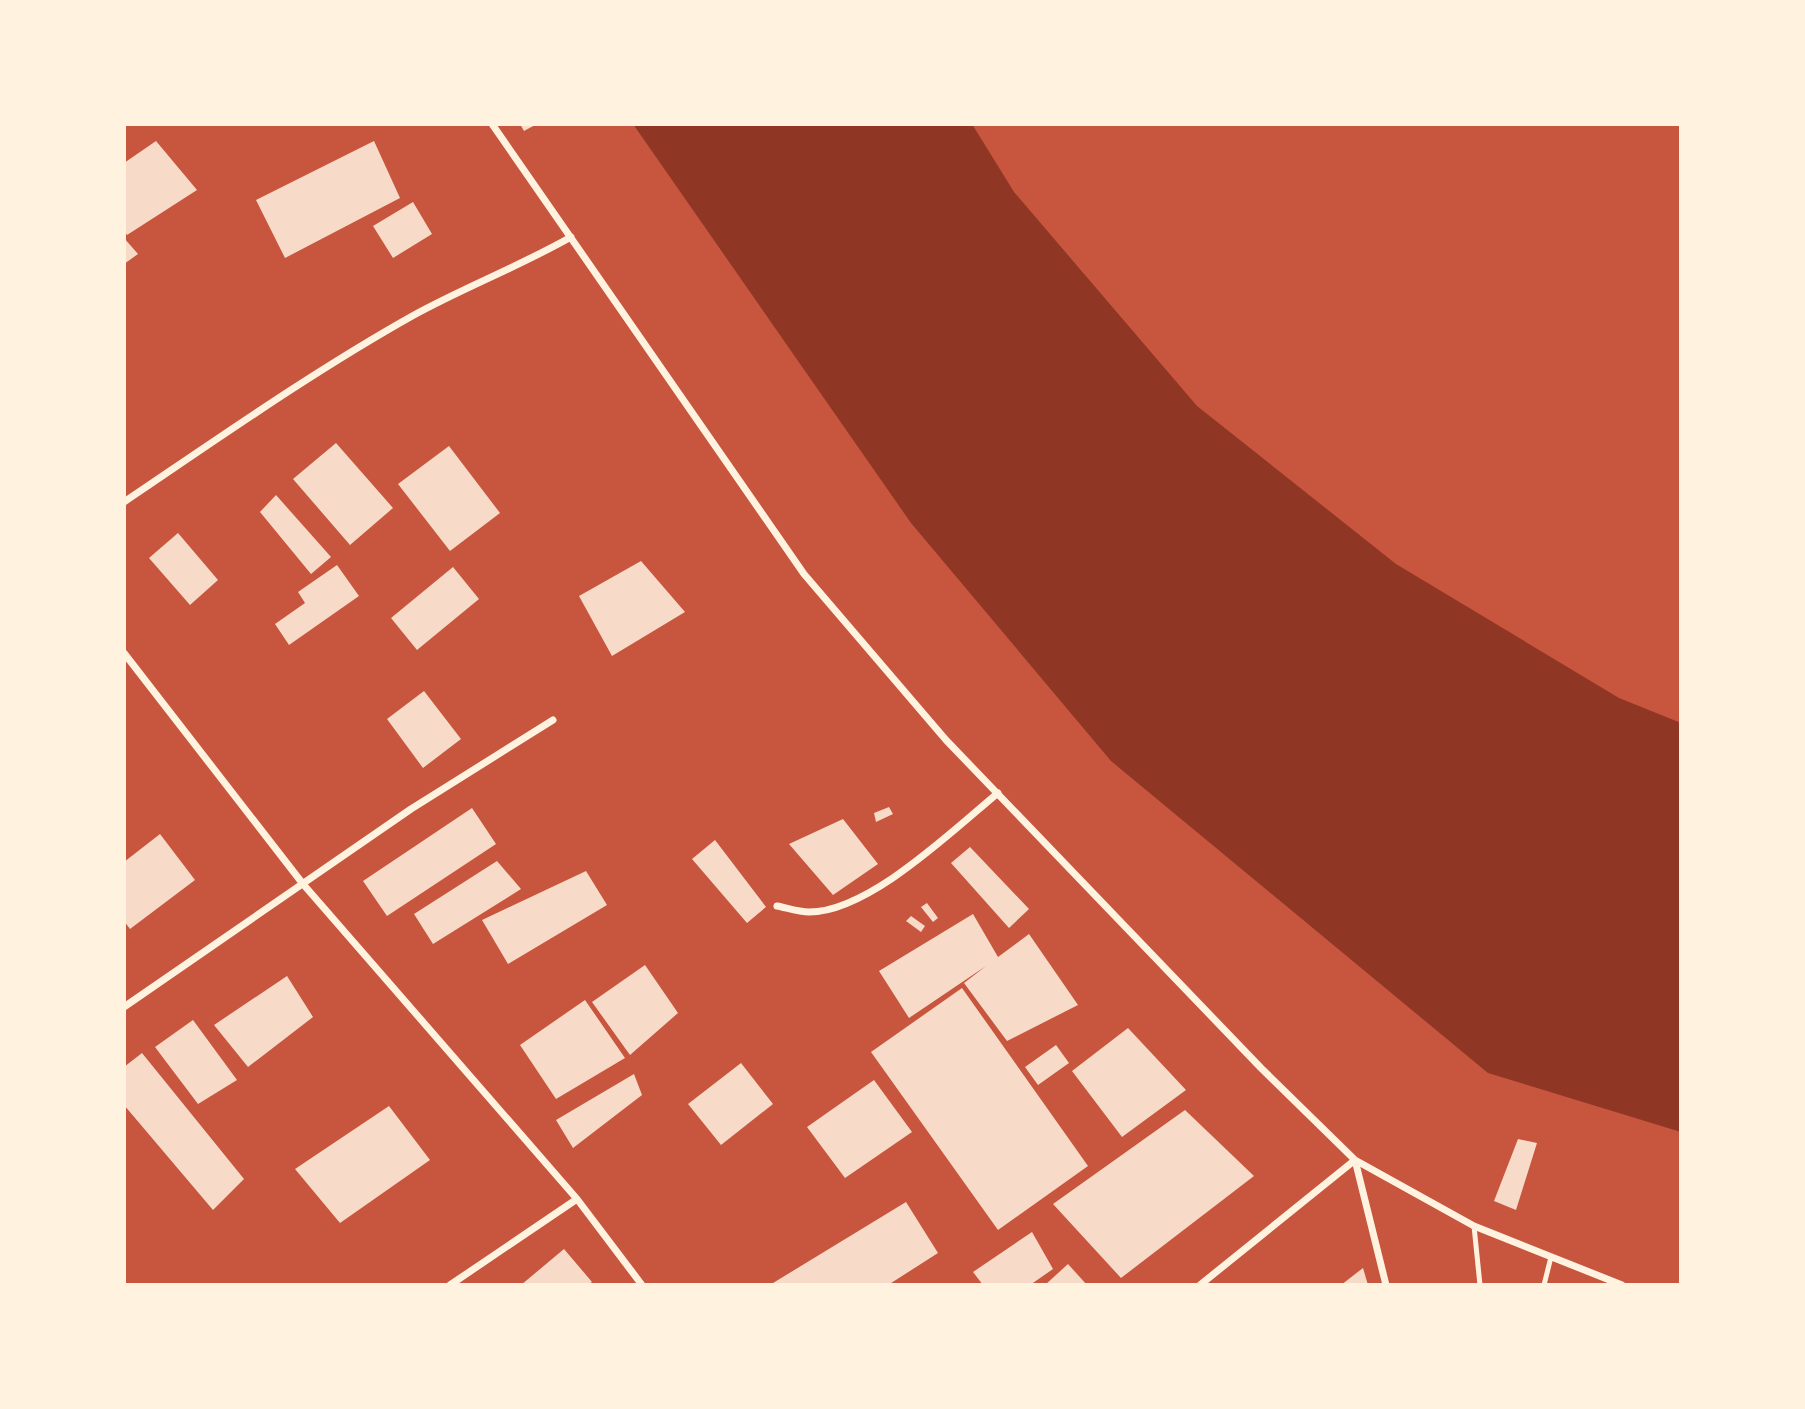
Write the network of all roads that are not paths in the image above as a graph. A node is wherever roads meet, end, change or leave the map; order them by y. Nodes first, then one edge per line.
1 (492, 124) edge
2 (571, 237) junction
3 (124, 502) edge
4 (124, 653) edge
5 (553, 720) dead end
6 (998, 793) junction
7 (303, 884) junction
8 (777, 906) dead end
9 (124, 1007) edge
10 (1355, 1160) junction
11 (577, 1199) junction
12 (1474, 1226) junction
13 (1551, 1257) junction
14 (450, 1285) edge
15 (642, 1285) edge
16 (1200, 1285) edge
17 (1387, 1285) edge
18 (1480, 1285) edge
19 (1544, 1285) edge
20 (1622, 1285) edge

1 - 2 street
2 - 3 street
2 - 6 street
4 - 7 street
5 - 7 street
6 - 8 street
6 - 10 street
7 - 9 street
7 - 11 street
10 - 12 street
10 - 16 street
10 - 17 street
11 - 14 street
11 - 15 street
12 - 13 street
12 - 18 lane
13 - 19 lane
13 - 20 street

